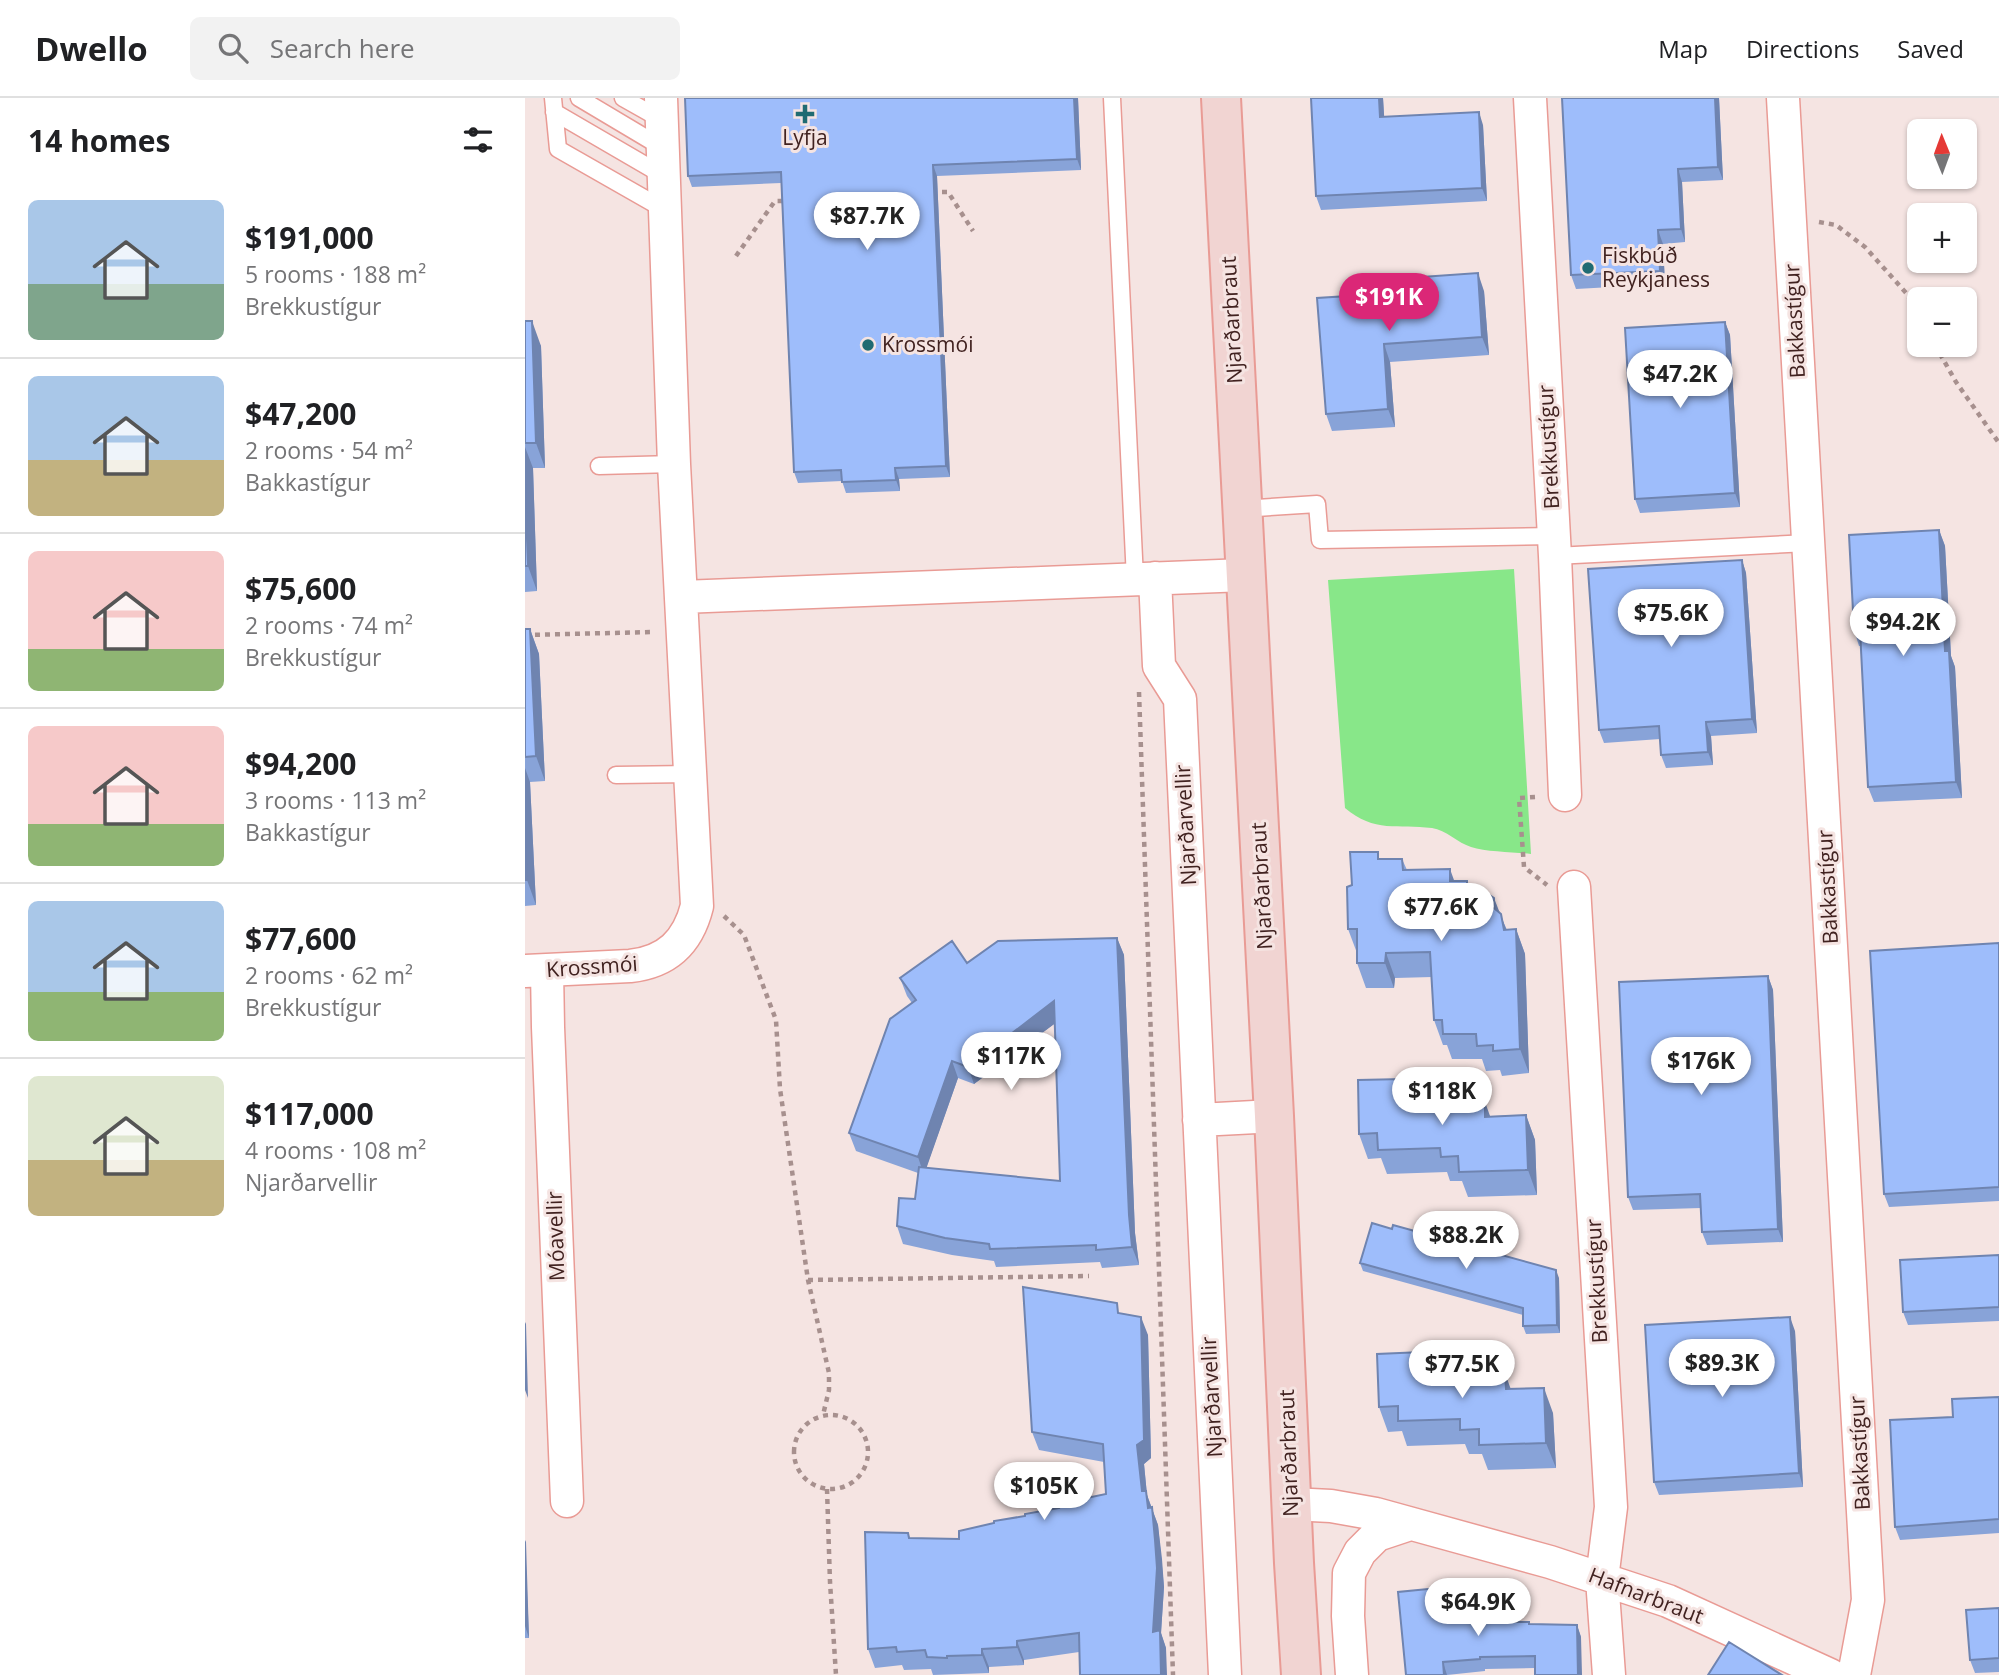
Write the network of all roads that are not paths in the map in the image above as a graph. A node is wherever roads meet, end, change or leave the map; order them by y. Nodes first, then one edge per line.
1 (579, 98) edge
2 (623, 98) edge
3 (1112, 98) edge
4 (1221, 98) edge
5 (1530, 98) edge
6 (1783, 98) edge
7 (554, 105) edge
8 (662, 135) edge
9 (665, 210) junction
10 (674, 464) junction
11 (599, 466) dead end
12 (1241, 509) junction
13 (1808, 543) junction
14 (1555, 546) junction
15 (1245, 575) junction
16 (1145, 578) junction
17 (682, 597) junction
18 (691, 774) junction
19 (616, 775) dead end
20 (1565, 795) road end
21 (1574, 897) road end
22 (536, 970) edge
23 (1274, 1116) junction
24 (1199, 1120) junction
25 (568, 1501) dead end
26 (1291, 1504) junction
27 (1410, 1524) junction
28 (1602, 1579) junction
29 (1225, 1675) edge
30 (1301, 1675) edge
31 (1352, 1675) edge
32 (1609, 1675) edge
33 (1830, 1675) edge
34 (1854, 1675) edge

1 - 8 lane
2 - 8 lane
3 - 16 lane
4 - 12 main road, Njarðarbraut
5 - 14 street, Brekkustígur
6 - 13 street, Bakkastígur
7 - 8 lane
7 - 9 lane
8 - 9 street, Krossmói
9 - 10 street, Krossmói
10 - 11 lane
10 - 17 street, Krossmói
12 - 14 lane
12 - 15 main road, Njarðarbraut
13 - 14 lane
13 - 34 street, Bakkastígur
14 - 20 street, Brekkustígur
15 - 16 street
15 - 23 main road, Njarðarbraut
16 - 17 street
16 - 24 street, Njarðarvellir
17 - 18 street, Krossmói
18 - 19 lane
18 - 22 street, Krossmói
21 - 28 street, Brekkustígur
22 - 25 street, Móavellir
23 - 24 street
23 - 26 main road, Njarðarbraut
24 - 29 street, Njarðarvellir
26 - 27 street, Hafnarbraut
26 - 30 main road, Njarðarbraut
27 - 28 street, Hafnarbraut
27 - 31 street
28 - 32 street, Brekkustígur
28 - 33 street, Hafnarbraut

